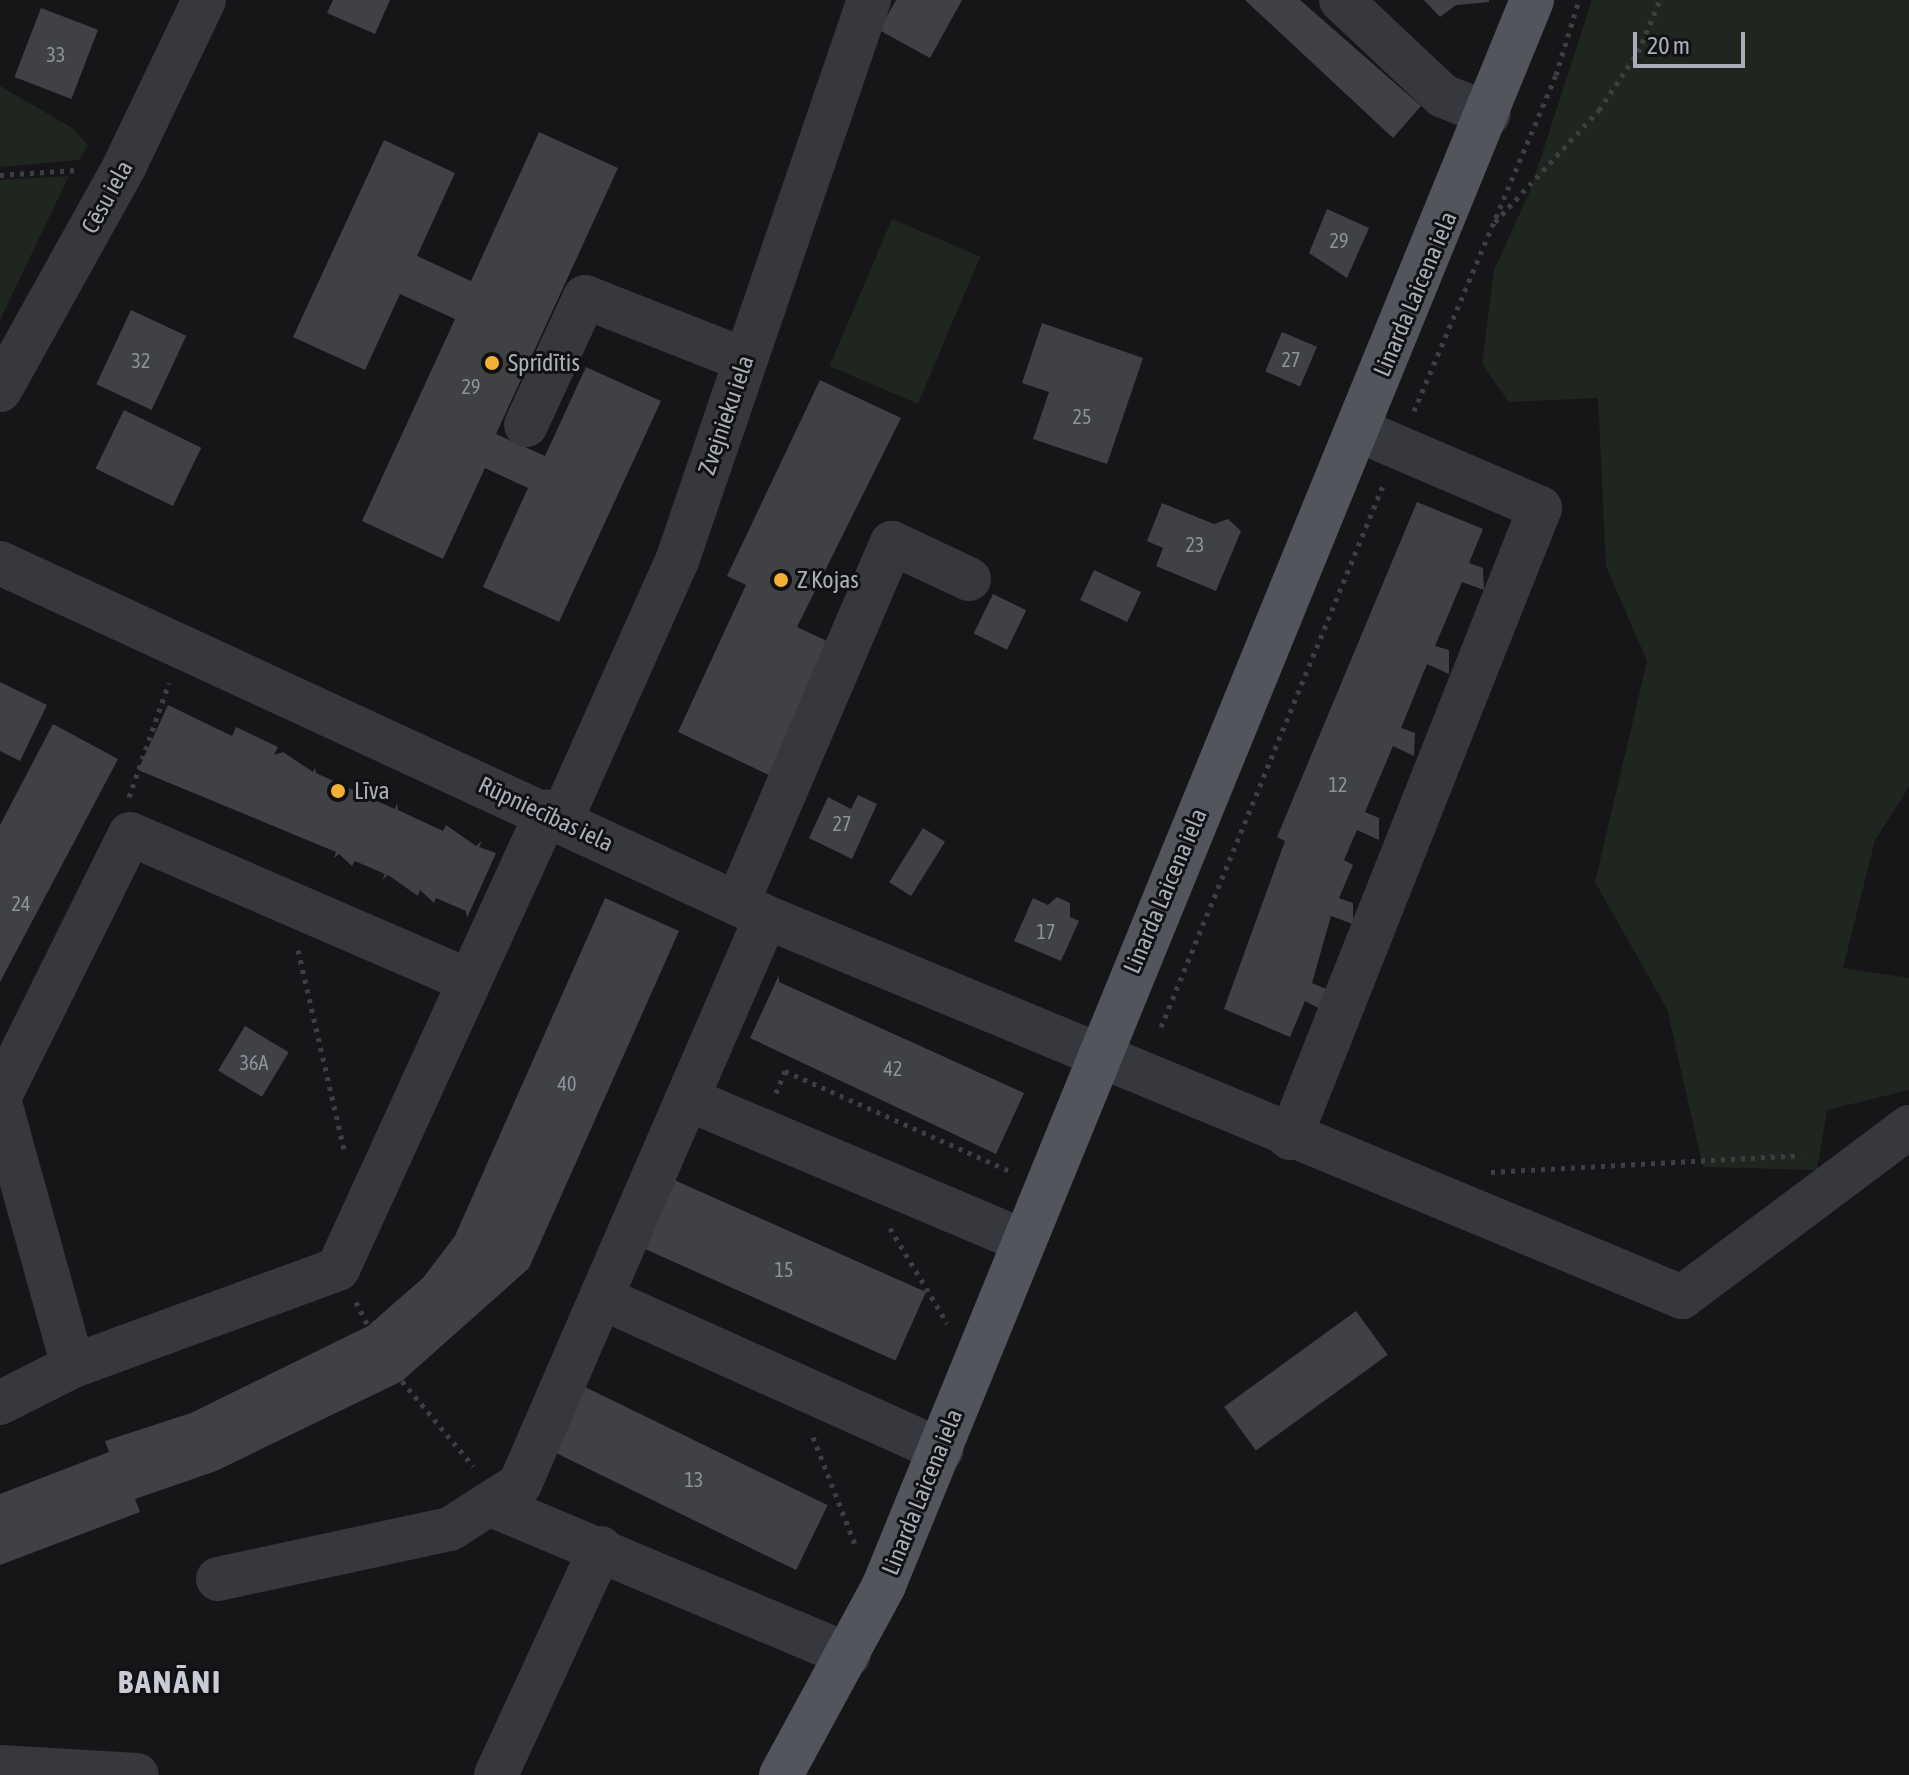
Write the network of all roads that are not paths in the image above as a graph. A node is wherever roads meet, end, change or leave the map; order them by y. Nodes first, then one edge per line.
1 (204, 0) edge
2 (869, 0) edge
3 (1341, 0) edge
4 (1532, 0) edge
5 (1489, 114) junction
6 (745, 360) junction
7 (0, 390) edge
8 (526, 425) dead end
9 (1358, 430) junction
10 (0, 563) edge
11 (969, 579) dead end
12 (554, 816) junction
13 (752, 910) junction
14 (470, 981) junction
15 (1095, 1059) junction
16 (0, 1096) edge
17 (690, 1100) junction
18 (0, 1103) edge
19 (1909, 1127) edge
20 (1290, 1138) junction
21 (1024, 1241) junction
22 (602, 1298) junction
23 (73, 1366) junction
24 (0, 1403) edge
25 (941, 1450) junction
26 (494, 1500) junction
27 (594, 1577) junction
28 (218, 1579) dead end
29 (849, 1655) junction
30 (0, 1767) edge
31 (137, 1775) edge
32 (496, 1775) edge
33 (781, 1775) edge

1 - 7 street, Cēsu iela
2 - 6 street, Zvejnieku iela
3 - 5 street
4 - 5 main road, Linarda Laicena iela
5 - 9 main road, Linarda Laicena iela
6 - 8 street
6 - 12 street, Zvejnieku iela
9 - 15 main road, Linarda Laicena iela
9 - 20 street
10 - 12 street, Rūpniecības iela
11 - 13 street
12 - 13 street, Rūpniecības iela
12 - 14 street, Zvejnieku iela
13 - 15 street, Rūpniecības iela
13 - 17 street
14 - 16 street
14 - 23 street, Zvejnieku iela
15 - 20 street, Rūpniecības iela
15 - 21 main road, Linarda Laicena iela
17 - 21 street
17 - 22 street
18 - 23 street
19 - 20 street, Rūpniecības iela
21 - 25 main road, Linarda Laicena iela
22 - 25 street
22 - 26 street
23 - 24 street, Zvejnieku iela
25 - 29 main road, Linarda Laicena iela
26 - 27 street
26 - 28 street
27 - 29 street
27 - 32 street
29 - 33 main road, Linarda Laicena iela
30 - 31 street

